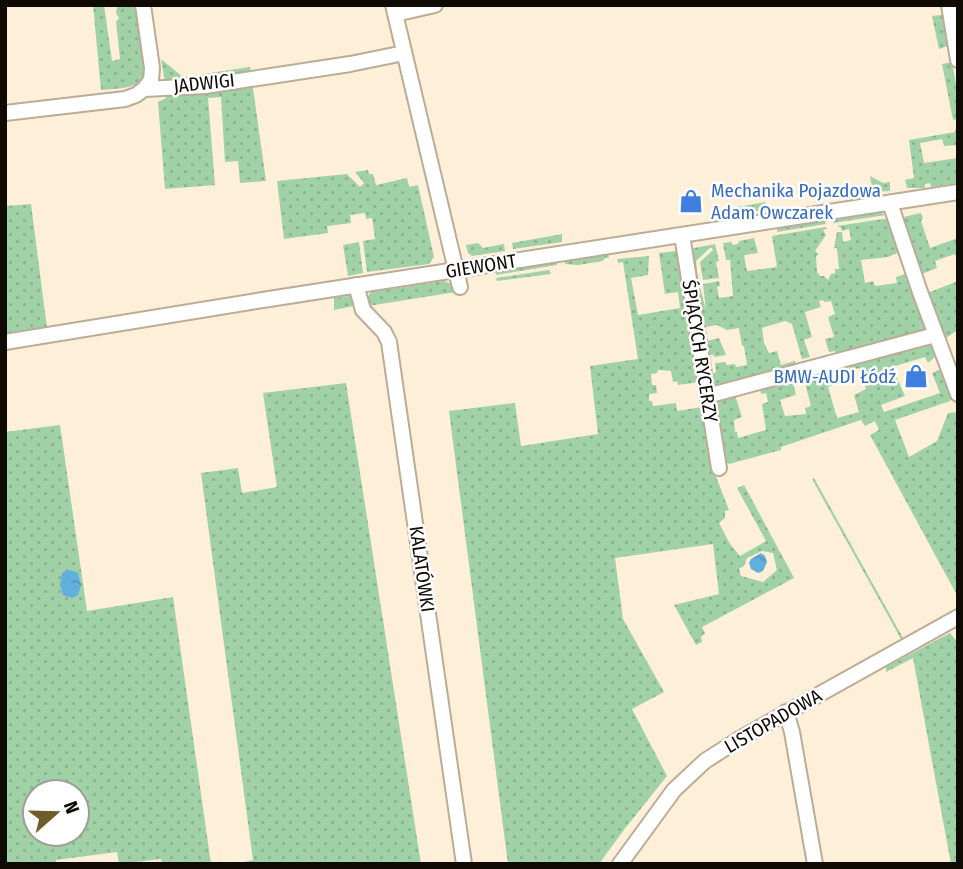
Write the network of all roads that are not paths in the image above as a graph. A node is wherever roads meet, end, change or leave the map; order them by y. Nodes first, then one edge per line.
1 (143, 5) edge
2 (435, 5) edge
3 (949, 5) edge
4 (394, 10) edge
5 (956, 40) edge
6 (404, 53) junction
7 (958, 60) edge
8 (144, 89) junction
9 (5, 113) edge
10 (958, 192) edge
11 (890, 202) junction
12 (682, 235) junction
13 (454, 270) junction
14 (356, 285) junction
15 (460, 287) dead end
16 (935, 335) junction
17 (5, 342) edge
18 (953, 368) edge
19 (958, 394) edge
20 (706, 396) junction
21 (719, 468) dead end
22 (956, 621) edge
23 (786, 712) junction
24 (464, 864) edge
25 (620, 864) edge
26 (815, 864) edge

1 - 8 street
2 - 4 street
3 - 5 street
4 - 6 street
5 - 7 street
6 - 8 street, JADWIGI
6 - 13 street
8 - 9 street, JADWIGI
10 - 11 street, GIEWONT
11 - 12 street, GIEWONT
11 - 16 street
12 - 13 street, GIEWONT
12 - 20 street, ŚPIĄCYCH RYCERZY
13 - 14 street, GIEWONT
13 - 15 street
14 - 17 street, GIEWONT
14 - 24 street, KALATÓWKI
16 - 18 street
16 - 20 street
18 - 19 street
20 - 21 street, ŚPIĄCYCH RYCERZY
22 - 23 street, LISTOPADOWA
23 - 25 street, LISTOPADOWA
23 - 26 street

